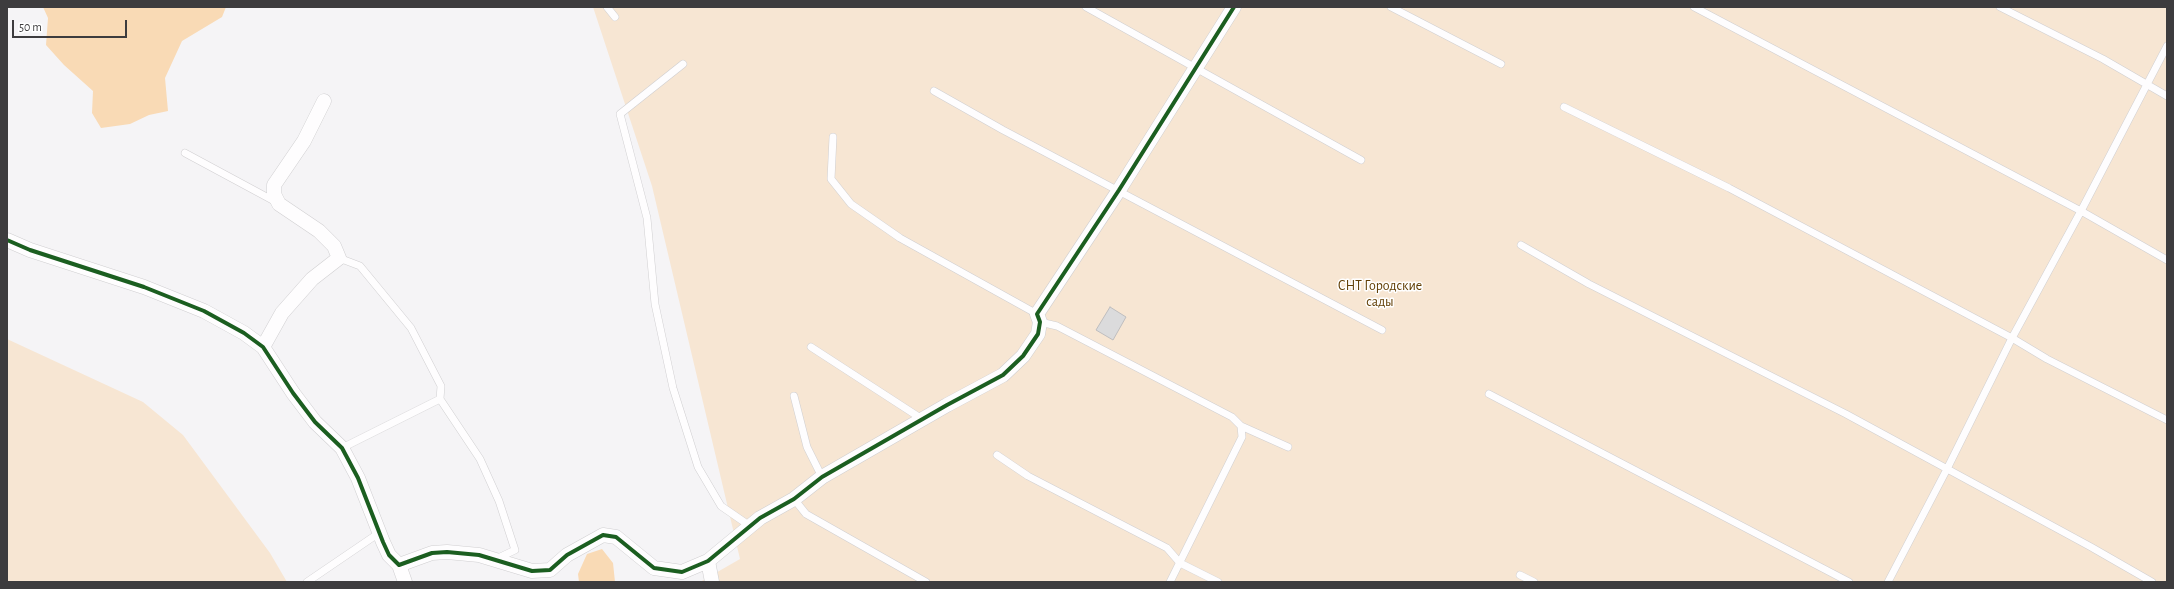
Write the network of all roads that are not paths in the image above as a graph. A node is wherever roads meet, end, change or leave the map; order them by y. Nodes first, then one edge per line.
1 (607, 7) edge
2 (1086, 7) edge
3 (1234, 7) edge
4 (1390, 7) edge
5 (1694, 7) edge
6 (2000, 7) edge
7 (615, 16) dead end
8 (2167, 46) edge
9 (683, 64) dead end
10 (1501, 64) dead end
11 (1195, 67) junction
12 (2147, 84) junction
13 (934, 91) dead end
14 (2167, 96) edge
15 (324, 101) dead end
16 (1564, 107) dead end
17 (833, 137) dead end
18 (185, 153) dead end
19 (1361, 160) dead end
20 (1119, 190) junction
21 (279, 204) junction
22 (2081, 211) junction
23 (7, 240) edge
24 (1521, 245) dead end
25 (339, 258) junction
26 (2167, 260) edge
27 (1039, 318) junction
28 (1382, 330) dead end
29 (2012, 338) junction
30 (263, 347) junction
31 (810, 347) dead end
32 (1489, 394) dead end
33 (794, 396) dead end
34 (440, 399) junction
35 (922, 419) junction
36 (2167, 420) edge
37 (1241, 426) junction
38 (1288, 447) dead end
39 (342, 448) junction
40 (997, 455) dead end
41 (1947, 469) junction
42 (822, 477) junction
43 (794, 499) junction
44 (750, 526) junction
45 (379, 533) junction
46 (496, 559) junction
47 (708, 560) junction
48 (1180, 563) junction
49 (400, 565) junction
50 (1520, 575) dead end
51 (307, 582) edge
52 (405, 582) edge
53 (712, 582) edge
54 (926, 582) edge
55 (1170, 582) edge
56 (1218, 582) edge
57 (1534, 582) edge
58 (1849, 582) edge
59 (1888, 582) edge
60 (2152, 582) edge

1 - 7 lane
2 - 11 lane
3 - 11 street
4 - 10 lane
5 - 22 lane
6 - 12 lane
8 - 12 lane
9 - 44 lane
11 - 19 lane
11 - 20 street
12 - 14 lane
12 - 22 lane
13 - 20 lane
15 - 21 street
16 - 29 lane
17 - 27 lane
18 - 21 lane
20 - 27 street
20 - 28 lane
21 - 25 street
22 - 26 lane
22 - 29 lane
23 - 30 street
24 - 41 lane
25 - 30 street
25 - 34 lane
27 - 35 street
27 - 37 lane
29 - 36 lane
29 - 41 lane
30 - 39 street
31 - 35 lane
32 - 58 lane
33 - 42 lane
34 - 39 lane
34 - 46 lane
35 - 42 street
37 - 38 lane
37 - 48 lane
39 - 45 street
40 - 48 lane
41 - 59 lane
41 - 60 lane
42 - 43 street
43 - 44 street
43 - 54 lane
44 - 47 street
45 - 49 street
45 - 51 lane
46 - 47 street
46 - 49 street
47 - 53 street
48 - 55 lane
48 - 56 lane
49 - 52 street
50 - 57 lane

